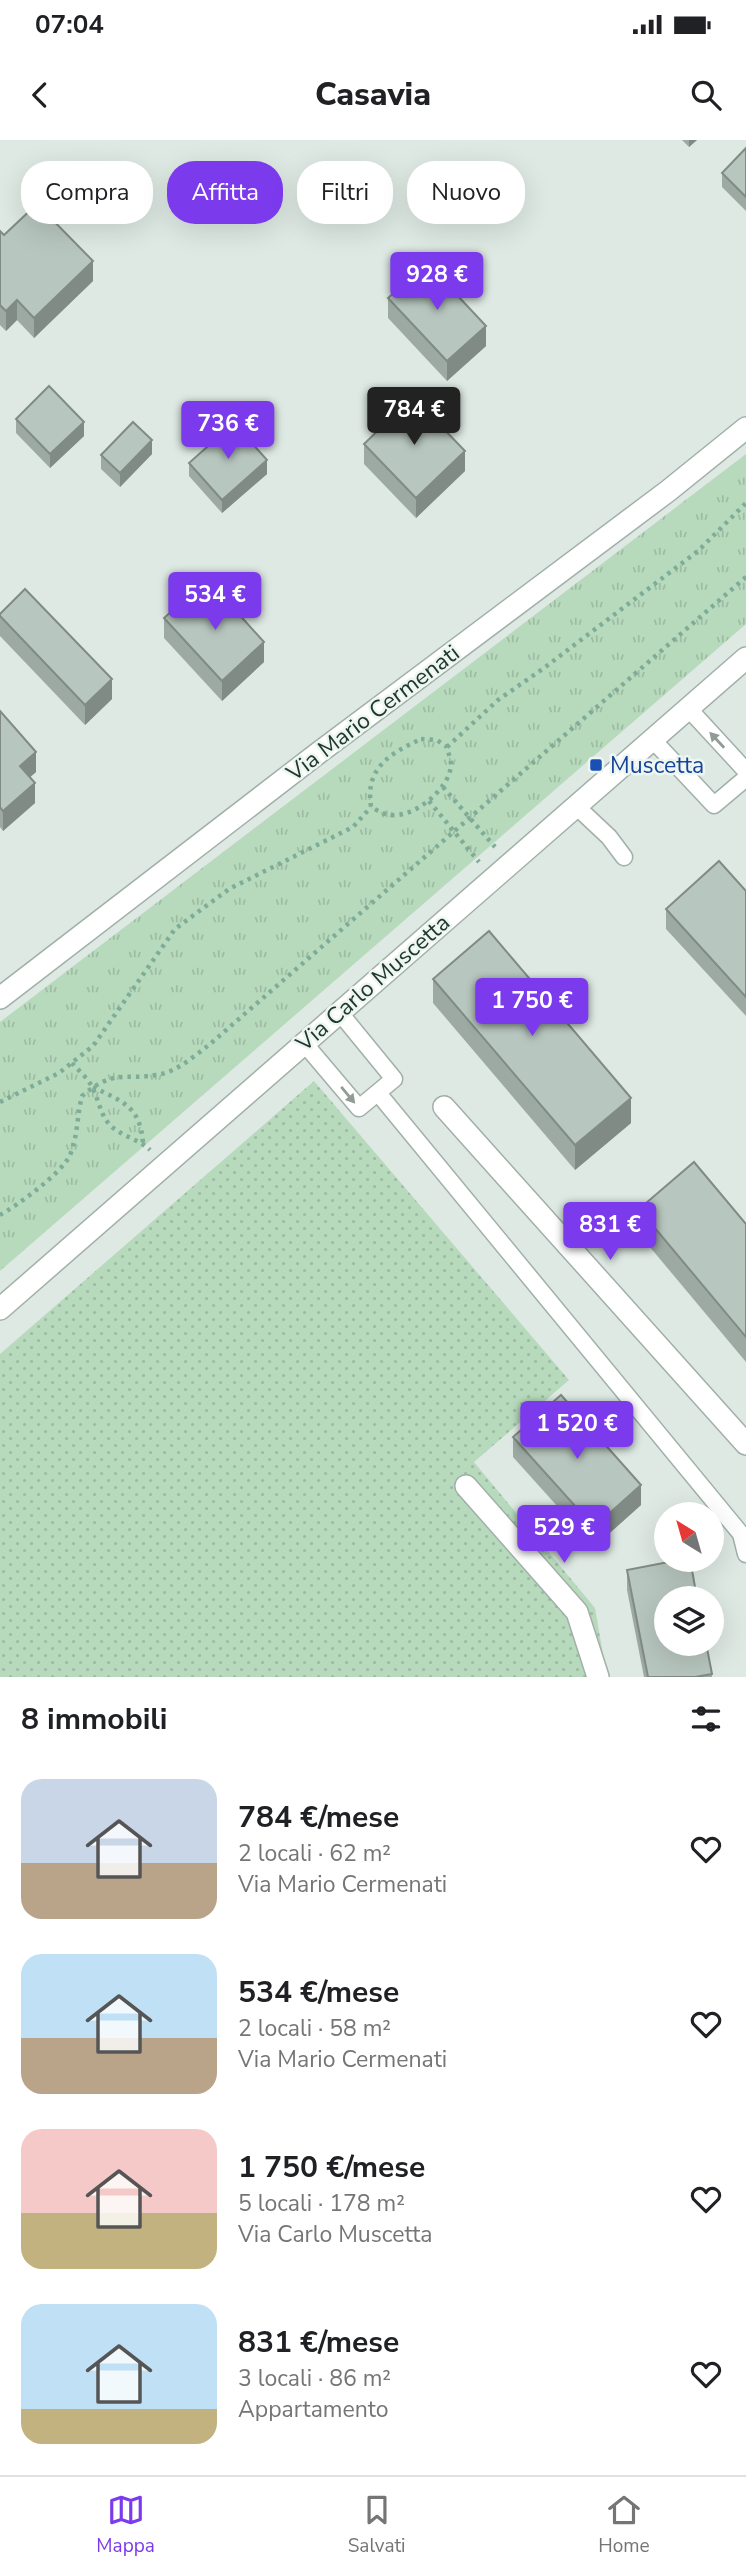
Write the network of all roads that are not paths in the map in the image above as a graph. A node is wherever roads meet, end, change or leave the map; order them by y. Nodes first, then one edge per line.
1 (746, 428) edge
2 (746, 658) edge
3 (688, 708) junction
4 (652, 739) junction
5 (746, 771) edge
6 (746, 778) edge
7 (576, 806) junction
8 (624, 857) dead end
9 (0, 998) edge
10 (340, 1013) junction
11 (304, 1043) junction
12 (377, 1093) junction
13 (444, 1107) dead end
14 (0, 1309) edge
15 (746, 1444) edge
16 (466, 1486) dead end
17 (746, 1554) edge
18 (598, 1677) edge

1 - 9 street, Via Mario Cermenati
2 - 3 street, Via Carlo Muscetta
3 - 4 street, Via Carlo Muscetta
5 -> 3 lane
4 - 6 lane
4 - 7 street, Via Carlo Muscetta
7 - 8 lane
7 - 10 street, Via Carlo Muscetta
10 - 11 street, Via Carlo Muscetta
10 - 12 lane
11 -> 12 lane
11 - 14 street, Via Carlo Muscetta
12 - 17 lane
13 - 15 street
16 - 18 street

